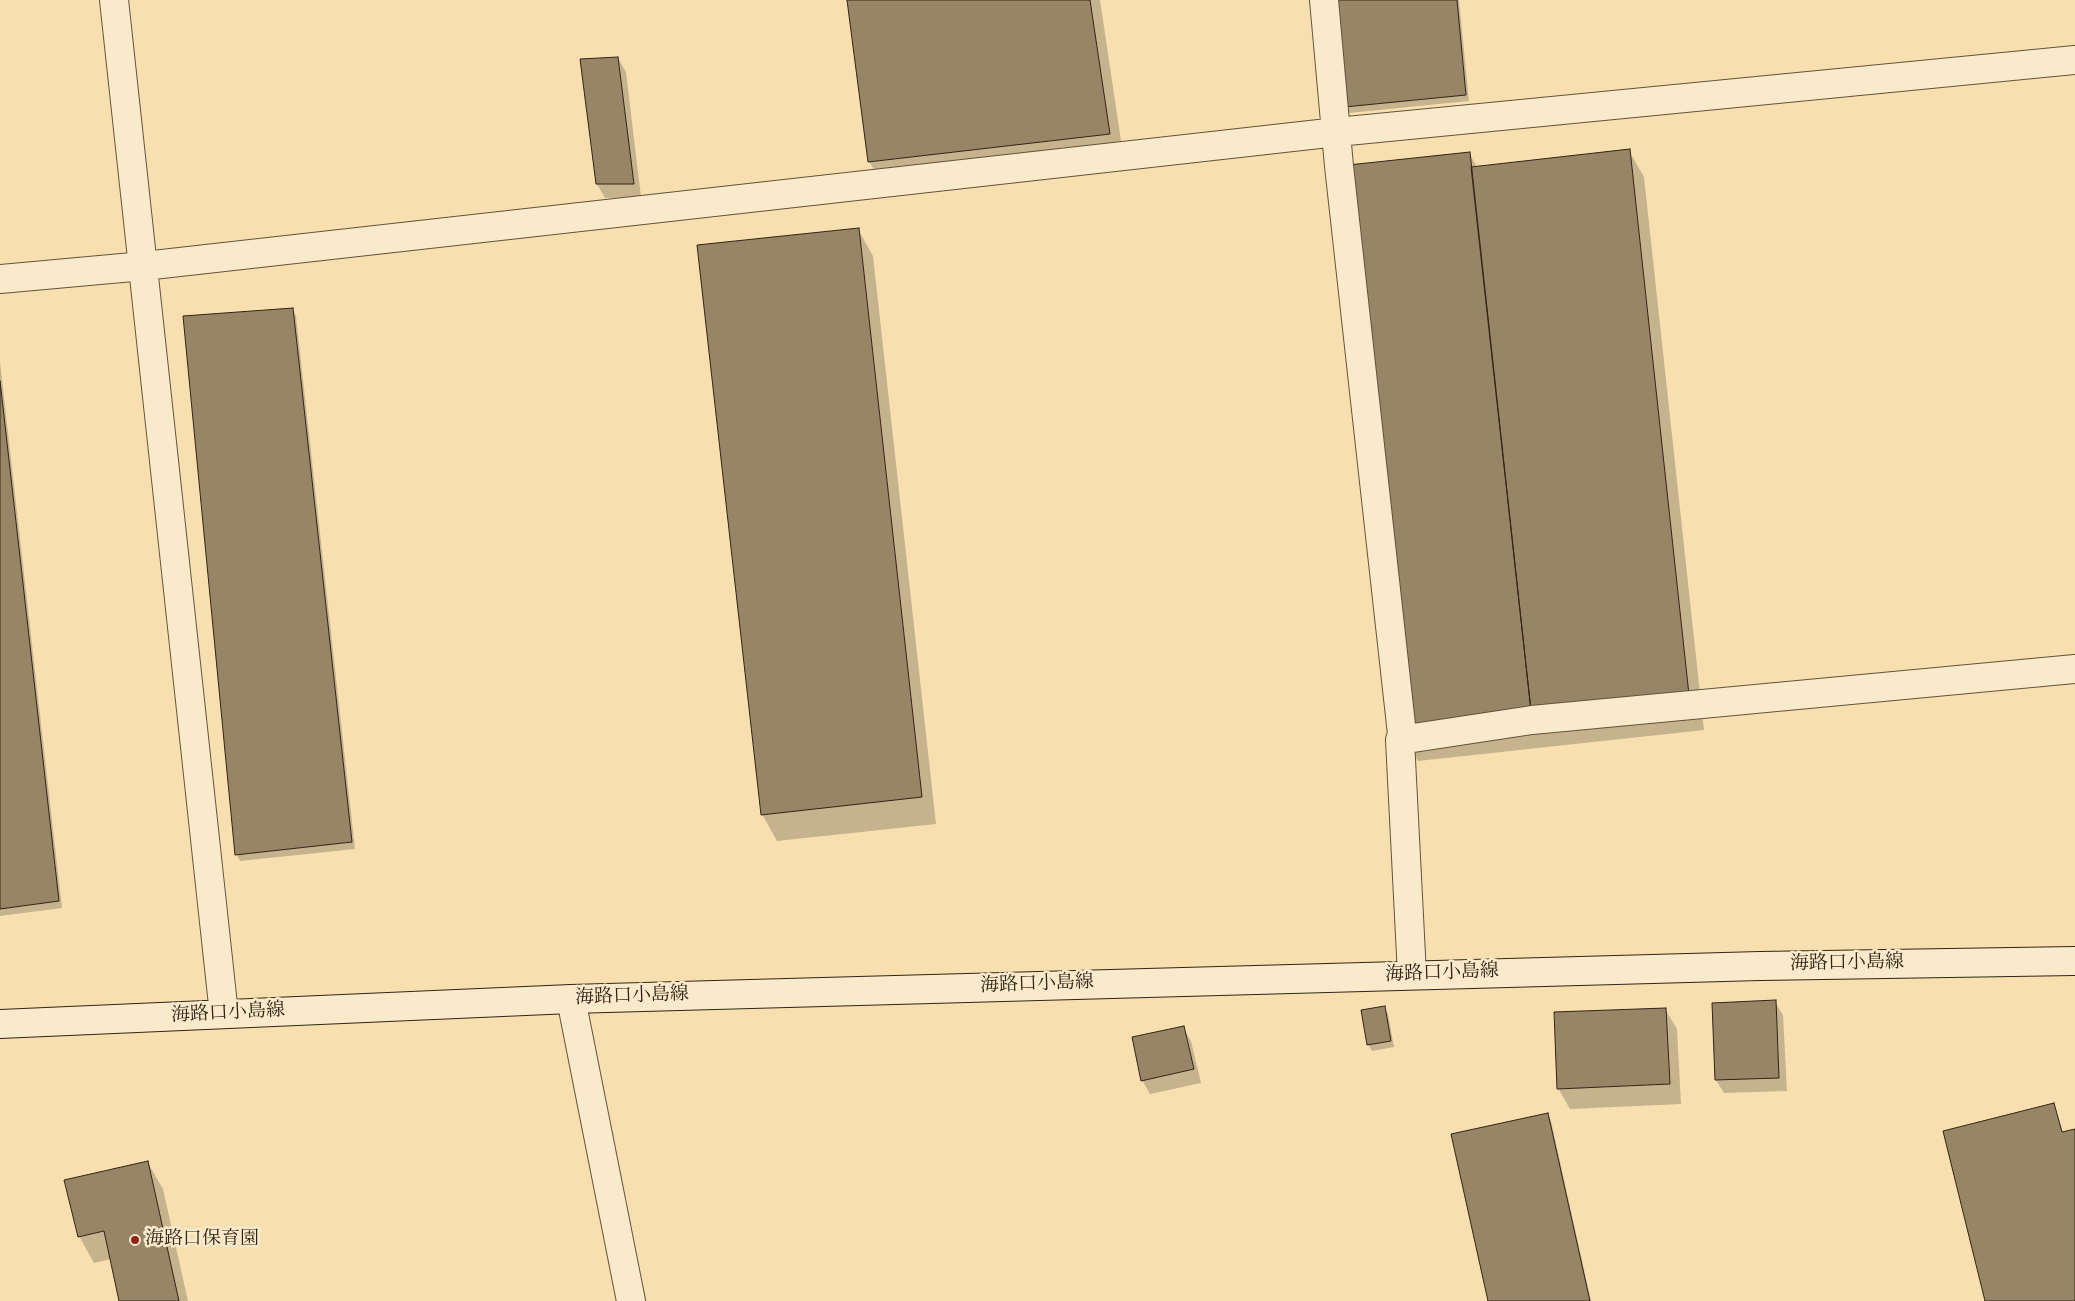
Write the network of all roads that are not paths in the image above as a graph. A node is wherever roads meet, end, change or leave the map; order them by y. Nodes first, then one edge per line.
1 (114, 0) edge
2 (1324, 0) edge
3 (2075, 60) edge
4 (1337, 132) junction
5 (144, 266) junction
6 (0, 279) edge
7 (2075, 669) edge
8 (1400, 740) junction
9 (2075, 960) edge
10 (1412, 974) junction
11 (571, 999) junction
12 (224, 1014) junction
13 (0, 1024) edge
14 (631, 1301) edge

1 - 5 street
2 - 4 street
3 - 4 street
4 - 5 street
4 - 8 street
5 - 6 street
5 - 12 street
7 - 8 street
8 - 10 street
9 - 10 street, 海路口小島線
10 - 11 street, 海路口小島線
11 - 12 street, 海路口小島線
11 - 14 street
12 - 13 street, 海路口小島線

